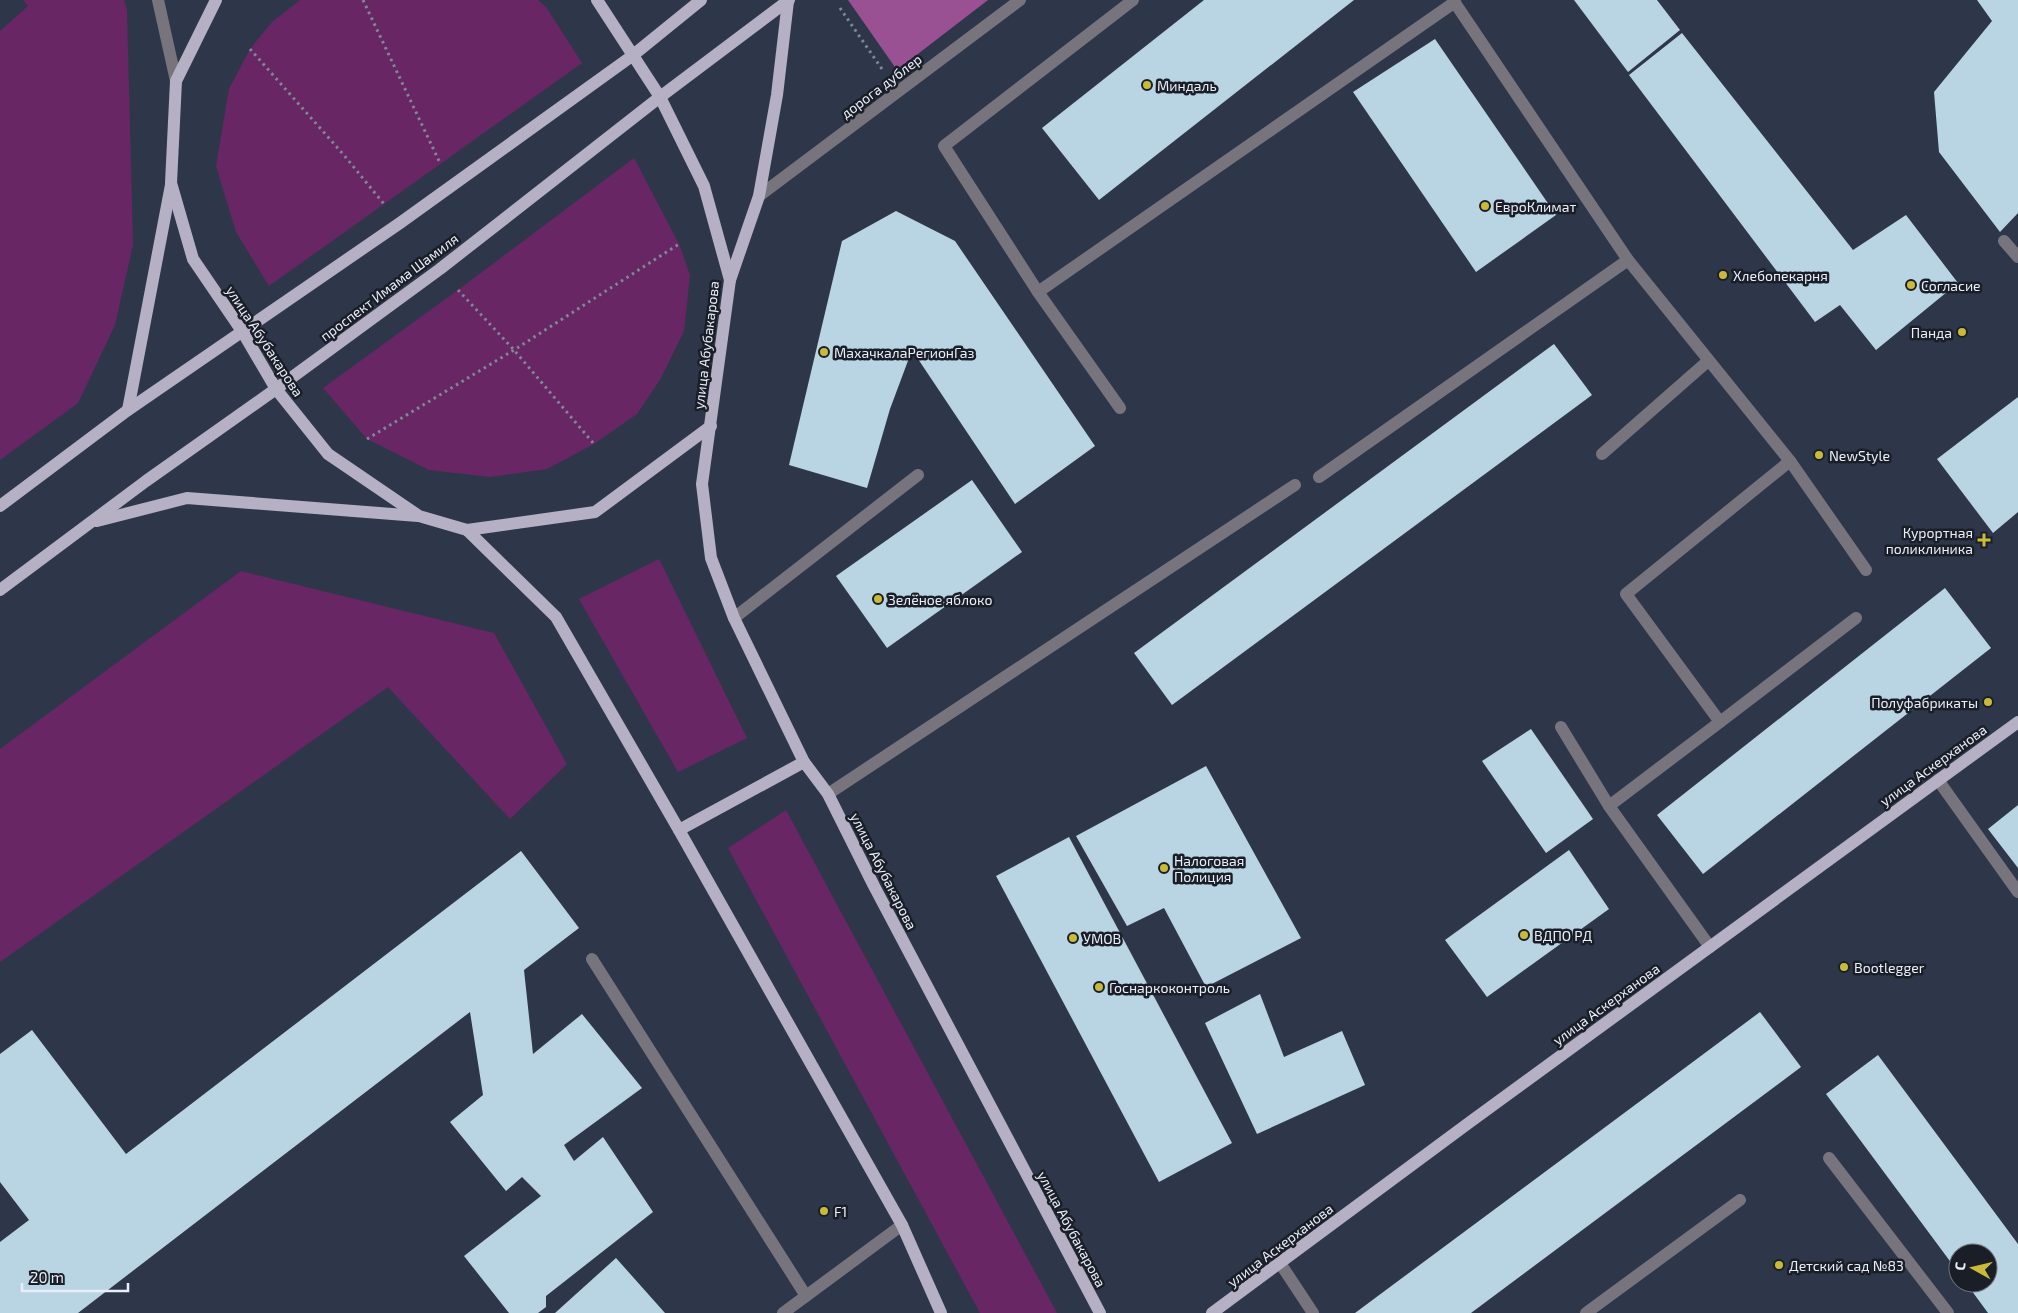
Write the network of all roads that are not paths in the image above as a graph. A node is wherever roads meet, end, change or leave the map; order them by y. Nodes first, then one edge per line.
1 (158, 0) edge
2 (216, 0) edge
3 (597, 0) edge
4 (700, 0) edge
5 (789, 0) edge
6 (1020, 0) edge
7 (1133, 0) edge
8 (1454, 1) edge
9 (632, 56) junction
10 (176, 81) junction
11 (660, 97) junction
12 (171, 183) junction
13 (759, 196) junction
14 (2004, 241) dead end
15 (2018, 257) edge
16 (1628, 260) junction
17 (730, 280) junction
18 (1038, 292) junction
19 (242, 331) junction
20 (1708, 361) junction
21 (276, 389) junction
22 (1120, 408) dead end
23 (128, 410) junction
24 (711, 426) junction
25 (1602, 454) dead end
26 (1790, 462) junction
27 (918, 475) dead end
28 (1319, 476) dead end
29 (1295, 485) dead end
30 (0, 506) edge
31 (419, 516) junction
32 (90, 523) junction
33 (467, 530) junction
34 (1866, 570) dead end
35 (0, 590) edge
36 (734, 618) junction
37 (1856, 618) dead end
38 (1720, 722) junction
39 (2018, 722) edge
40 (1561, 727) dead end
41 (804, 762) junction
42 (1938, 780) junction
43 (828, 794) junction
44 (1609, 806) junction
45 (679, 830) junction
46 (2018, 892) edge
47 (1710, 947) junction
48 (592, 959) dead end
49 (1829, 1158) dead end
50 (1740, 1200) dead end
51 (902, 1225) junction
52 (1280, 1263) junction
53 (806, 1296) junction
54 (783, 1313) edge
55 (941, 1313) edge
56 (1100, 1313) edge
57 (1212, 1313) edge
58 (1313, 1313) edge
59 (1586, 1313) edge
60 (1948, 1313) edge

1 - 10 street, улица Абубакарова
2 - 10 main road, улица Абубакарова
3 - 9 main road, улица Абубакарова
4 - 9 main road
5 - 11 main road, проспект Имама Шамиля
5 - 13 main road
6 - 13 street, дорога дублер
7 - 18 street
8 - 16 street
8 - 18 street
9 - 11 main road, улица Абубакарова
9 - 19 main road
10 - 12 main road, улица Абубакарова
11 - 17 main road, улица Абубакарова
11 - 21 main road, проспект Имама Шамиля
12 - 19 main road, улица Абубакарова
12 - 23 main road
13 - 17 main road
14 - 15 street
16 - 20 street
16 - 28 street
17 - 24 main road, улица Абубакарова
18 - 22 street
19 - 21 main road, улица Абубакарова
19 - 23 main road
20 - 25 street
20 - 26 street
21 - 31 main road, улица Абубакарова
21 - 32 main road, проспект Имама Шамиля
23 - 30 main road
24 - 33 main road, улица Абубакарова
24 - 36 main road, улица Абубакарова
26 - 34 street
26 - 38 street
27 - 36 street
29 - 43 street
31 - 32 main road
31 - 33 main road, улица Абубакарова
32 - 35 main road, проспект Имама Шамиля
33 - 45 main road, улица Абубакарова
36 - 41 main road, улица Абубакарова
37 - 38 street
38 - 44 street
39 - 42 main road, улица Аскерханова
40 - 44 street
41 - 43 main road, улица Абубакарова
41 - 45 main road
42 - 46 street
42 - 47 main road, улица Аскерханова
43 - 56 main road, улица Абубакарова
44 - 47 street
45 - 51 main road, улица Абубакарова
47 - 52 main road, улица Аскерханова
48 - 53 street
49 - 60 street
50 - 59 street
51 - 53 street
51 - 55 main road, улица Абубакарова
52 - 57 main road, улица Аскерханова
52 - 58 street
53 - 54 street

